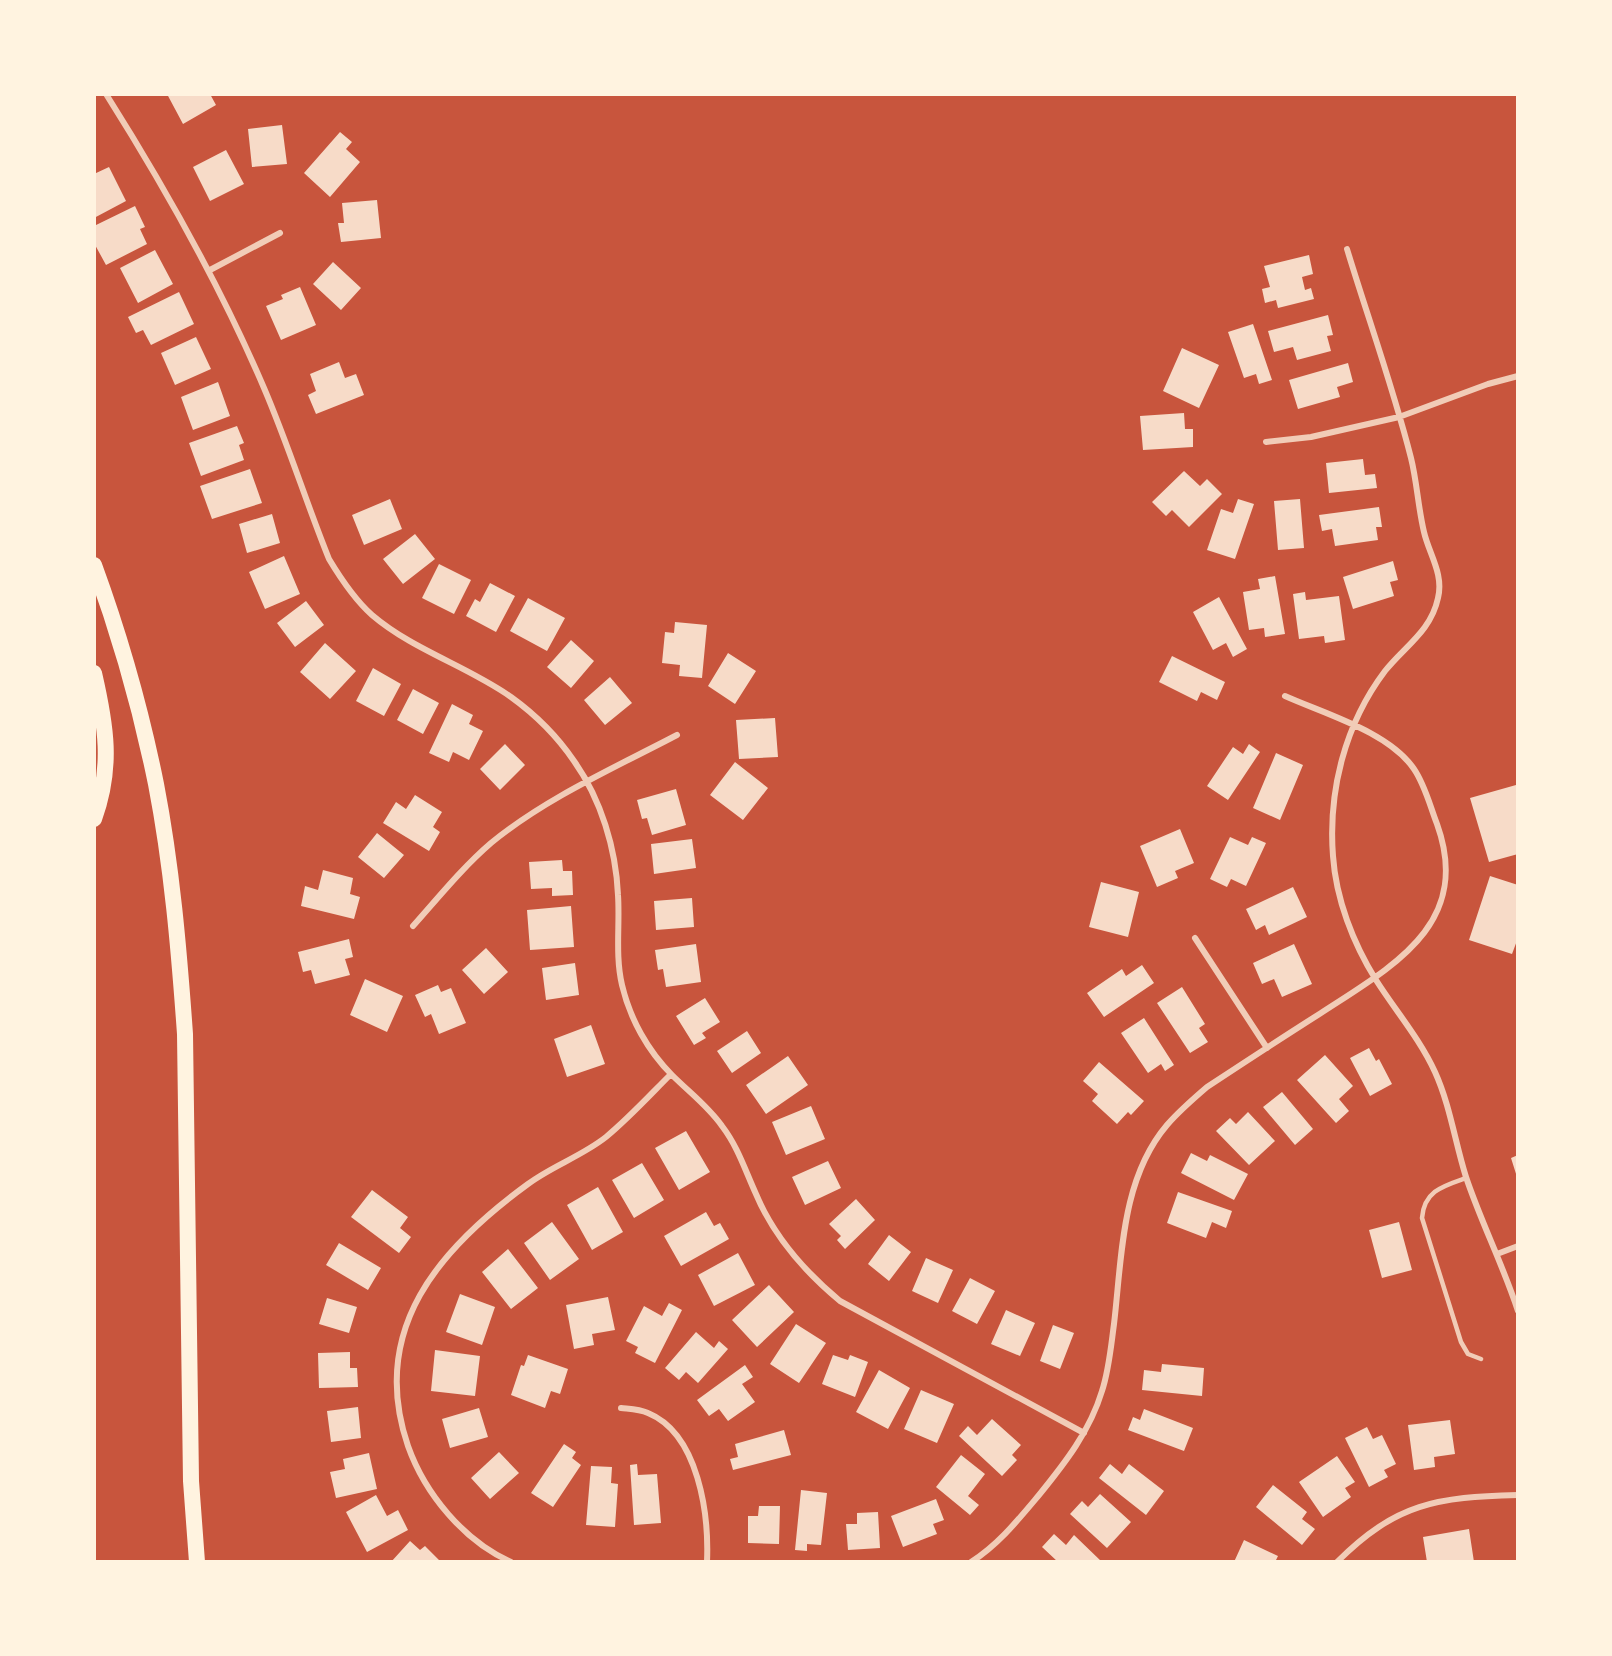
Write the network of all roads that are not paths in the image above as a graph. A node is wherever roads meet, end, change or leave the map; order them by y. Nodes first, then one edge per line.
1 (106, 94) edge
2 (280, 232) dead end
3 (1347, 249) dead end
4 (210, 270) junction
5 (1518, 376) edge
6 (1399, 417) junction
7 (1266, 442) dead end
8 (94, 565) edge
9 (94, 673) edge
10 (1285, 696) dead end
11 (1354, 726) junction
12 (677, 735) dead end
13 (587, 782) junction
14 (94, 819) edge
15 (413, 926) dead end
16 (1195, 938) dead end
17 (1375, 978) junction
18 (1267, 1048) junction
19 (671, 1074) junction
20 (1466, 1178) junction
21 (1518, 1246) edge
22 (1497, 1254) junction
23 (1518, 1311) edge
24 (1481, 1359) dead end
25 (621, 1408) dead end
26 (1084, 1433) junction
27 (1518, 1495) edge
28 (197, 1562) edge
29 (511, 1562) edge
30 (706, 1562) edge
31 (971, 1562) edge
32 (1337, 1562) edge

1 - 4 street
2 - 4 street
3 - 6 street
4 - 13 street
5 - 6 street
6 - 7 street
6 - 11 street
8 - 28 highway
9 - 14 highway
10 - 11 street
11 - 17 street
11 - 17 street
12 - 13 street
13 - 15 street
13 - 19 street
16 - 18 street
17 - 18 street
17 - 20 street
18 - 26 street
19 - 26 street
19 - 29 street
20 - 22 street
20 - 24 lane
21 - 22 street
22 - 23 street
25 - 30 street
26 - 31 street
27 - 32 street

